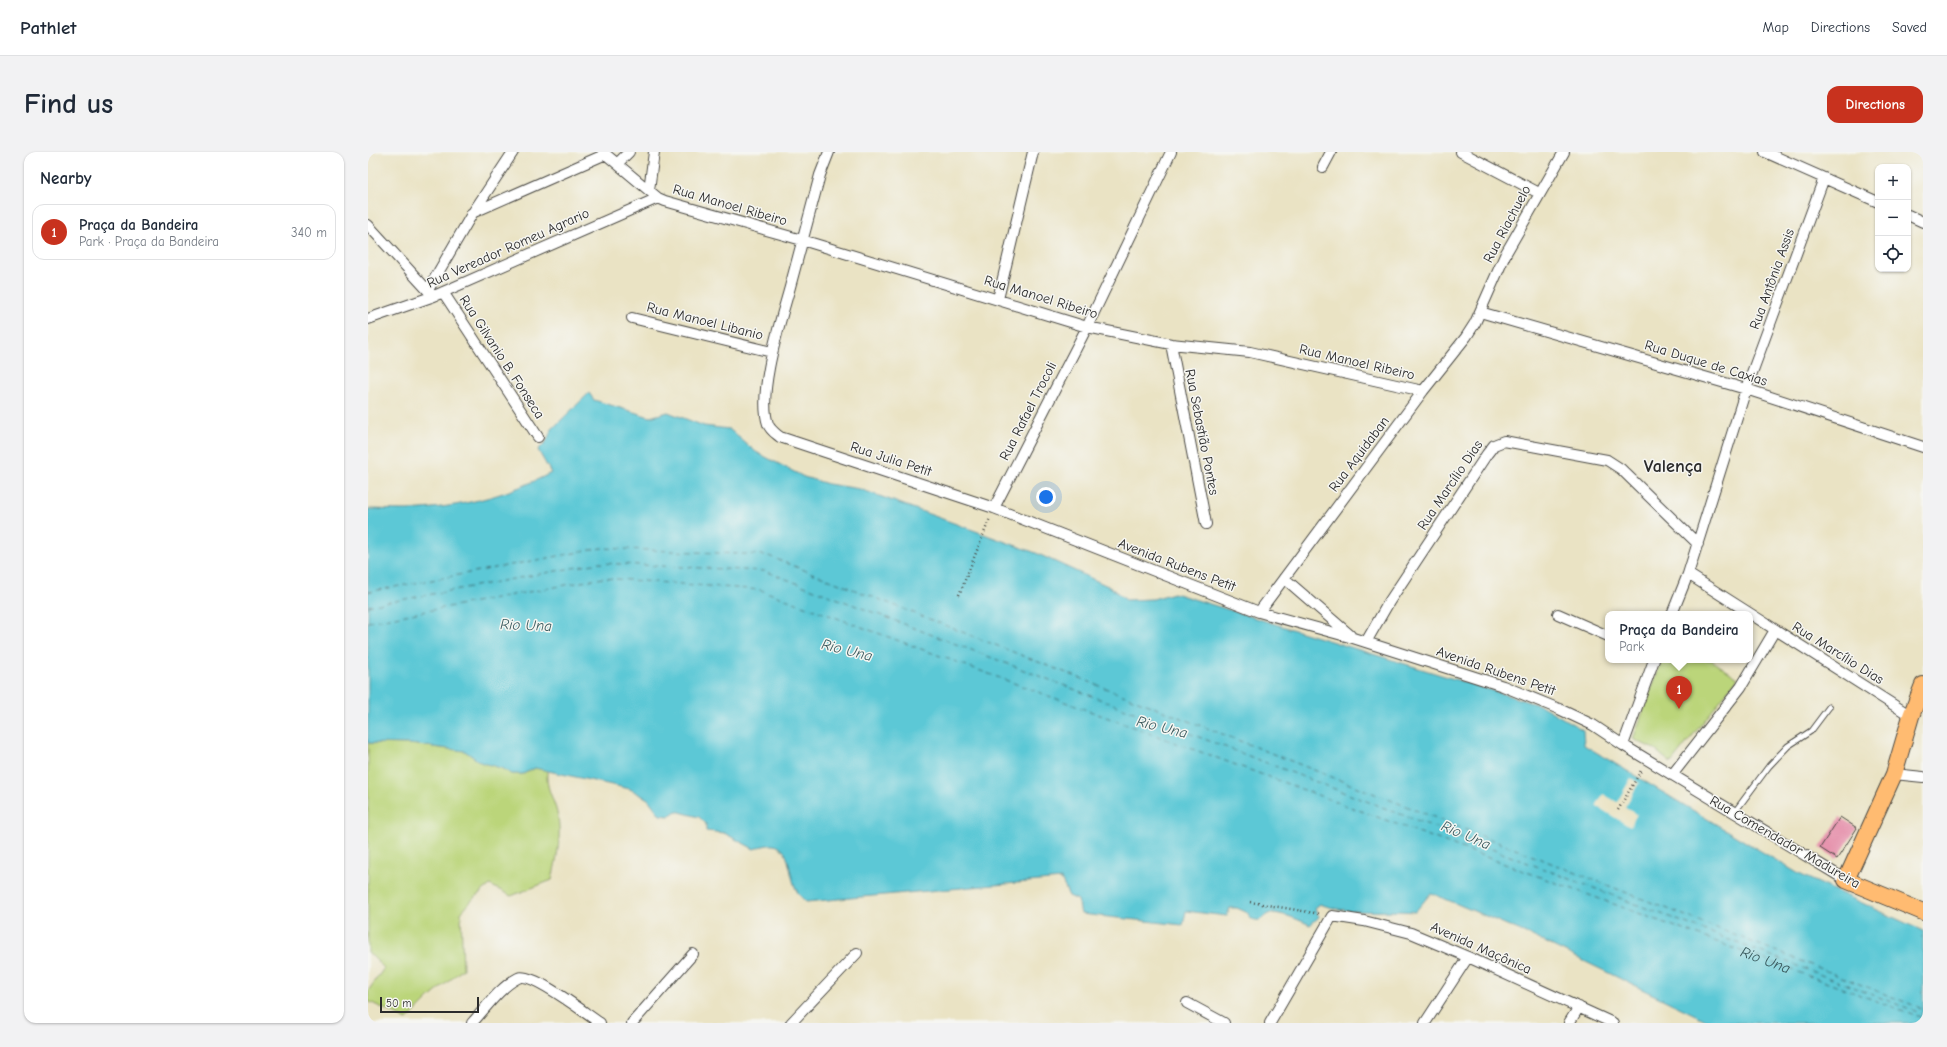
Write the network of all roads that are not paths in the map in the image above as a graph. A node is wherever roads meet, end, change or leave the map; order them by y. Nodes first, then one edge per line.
1 (513, 152) edge
2 (629, 152) edge
3 (654, 152) edge
4 (829, 152) edge
5 (1033, 152) edge
6 (1171, 152) edge
7 (1330, 152) edge
8 (1461, 152) edge
9 (1564, 152) edge
10 (1765, 152) edge
11 (604, 153) edge
12 (1783, 156) edge
13 (618, 163) junction
14 (1323, 167) dead end
15 (1824, 178) junction
16 (649, 190) junction
17 (1539, 193) junction
18 (658, 198) junction
19 (1875, 201) edge
20 (472, 214) junction
21 (1911, 217) edge
22 (1923, 222) edge
23 (368, 225) edge
24 (802, 240) junction
25 (443, 292) junction
26 (431, 293) junction
27 (998, 299) junction
28 (1480, 312) junction
29 (632, 318) dead end
30 (368, 319) edge
31 (1088, 327) junction
32 (1171, 344) junction
33 (772, 352) junction
34 (1746, 389) junction
35 (1423, 391) junction
36 (538, 437) dead end
37 (1923, 447) edge
38 (994, 508) junction
39 (1206, 524) dead end
40 (1698, 544) junction
41 (1688, 574) junction
42 (1284, 578) junction
43 (1673, 611) edge
44 (1746, 611) edge
45 (1259, 612) junction
46 (1558, 614) dead end
47 (1753, 615) edge
48 (1776, 630) junction
49 (1605, 635) edge
50 (1353, 638) junction
51 (1366, 642) junction
52 (1653, 663) edge
53 (1923, 685) edge
54 (1829, 707) dead end
55 (1911, 716) junction
56 (1623, 745) junction
57 (1648, 760) joint
58 (1894, 774) junction
59 (1672, 775) junction
60 (1923, 777) edge
61 (1734, 813) junction
62 (1846, 880) junction
63 (1923, 912) edge
64 (857, 953) dead end
65 (693, 954) dead end
66 (1468, 957) junction
67 (1187, 1002) dead end
68 (1579, 1007) junction
69 (472, 1023) edge
70 (600, 1023) edge
71 (632, 1023) edge
72 (791, 1023) edge
73 (1224, 1023) edge
74 (1270, 1023) edge
75 (1425, 1023) edge
76 (1569, 1023) edge
77 (1613, 1023) edge

1 - 20 street
2 - 13 street
3 - 16 street
4 - 24 street
5 - 27 street
6 - 31 street, Rua Rafael Trocoli
7 - 14 street
8 - 17 street
9 - 17 street, Rua Riachuelo
10 - 12 street
11 - 13 street
11 - 20 street
12 - 15 street
13 - 16 street
15 - 19 street
15 - 34 street, Rua Antônia Assis
16 - 18 street
17 - 28 street, Rua Riachuelo
18 - 24 street, Rua Manoel Ribeiro
18 - 25 street, Rua Vereador Romeu Agrario
20 - 26 street
21 - 22 street
23 - 26 street
24 - 27 street, Rua Manoel Ribeiro
24 - 33 street
25 - 26 street, Rua Vereador Romeu Agrario
25 - 36 street, Rua Gilvanio B. Fonseca
26 - 30 street, Rua Vereador Romeu Agrario
27 - 31 street, Rua Manoel Ribeiro
28 - 34 street, Rua Duque de Caxias
28 - 35 street, Rua Aquidaban
29 - 33 street, Rua Manoel Libanio
31 - 32 street, Rua Manoel Ribeiro
31 - 38 street, Rua Rafael Trocoli
32 - 35 street, Rua Manoel Ribeiro
32 - 39 street, Rua Sebastião Pontes
33 - 38 street, Rua Julia Petit
34 - 37 street, Rua Duque de Caxias
34 - 40 street, Rua Antônia Assis
35 - 42 street, Rua Aquidaban
38 - 45 street, Avenida Rubens Petit
40 - 41 street, Rua Antônia Assis
40 - 51 street, Rua Marcílio Dias
41 - 43 street, Rua Antônia Assis
41 - 44 street, Rua Marcílio Dias
42 - 45 street, Rua Aquidaban
42 - 50 street, Avenida Rubens Petit
45 - 50 street, Avenida Rubens Petit
46 - 49 street
47 - 48 street, Rua Marcílio Dias
48 - 55 street, Rua Marcílio Dias
48 - 59 street
50 - 51 street, Avenida Rubens Petit
51 - 56 street, Avenida Rubens Petit
52 - 56 street
53 - 55 main road
54 - 61 lane
55 - 58 main road
56 - 57 street, Avenida Rubens Petit
57 - 59 street, Rua Comendador Madureira
58 - 60 street
58 - 62 main road
59 - 61 street, Rua Comendador Madureira
61 - 62 street, Rua Comendador Madureira
62 - 63 main road, Rua Comendador Madureira
64 - 72 street
65 - 71 street
66 - 68 street, Avenida Maçônica
66 - 74 street, Avenida Maçônica
66 - 75 street
67 - 73 street
68 - 76 street
68 - 77 street, Avenida Maçônica
69 - 70 street

